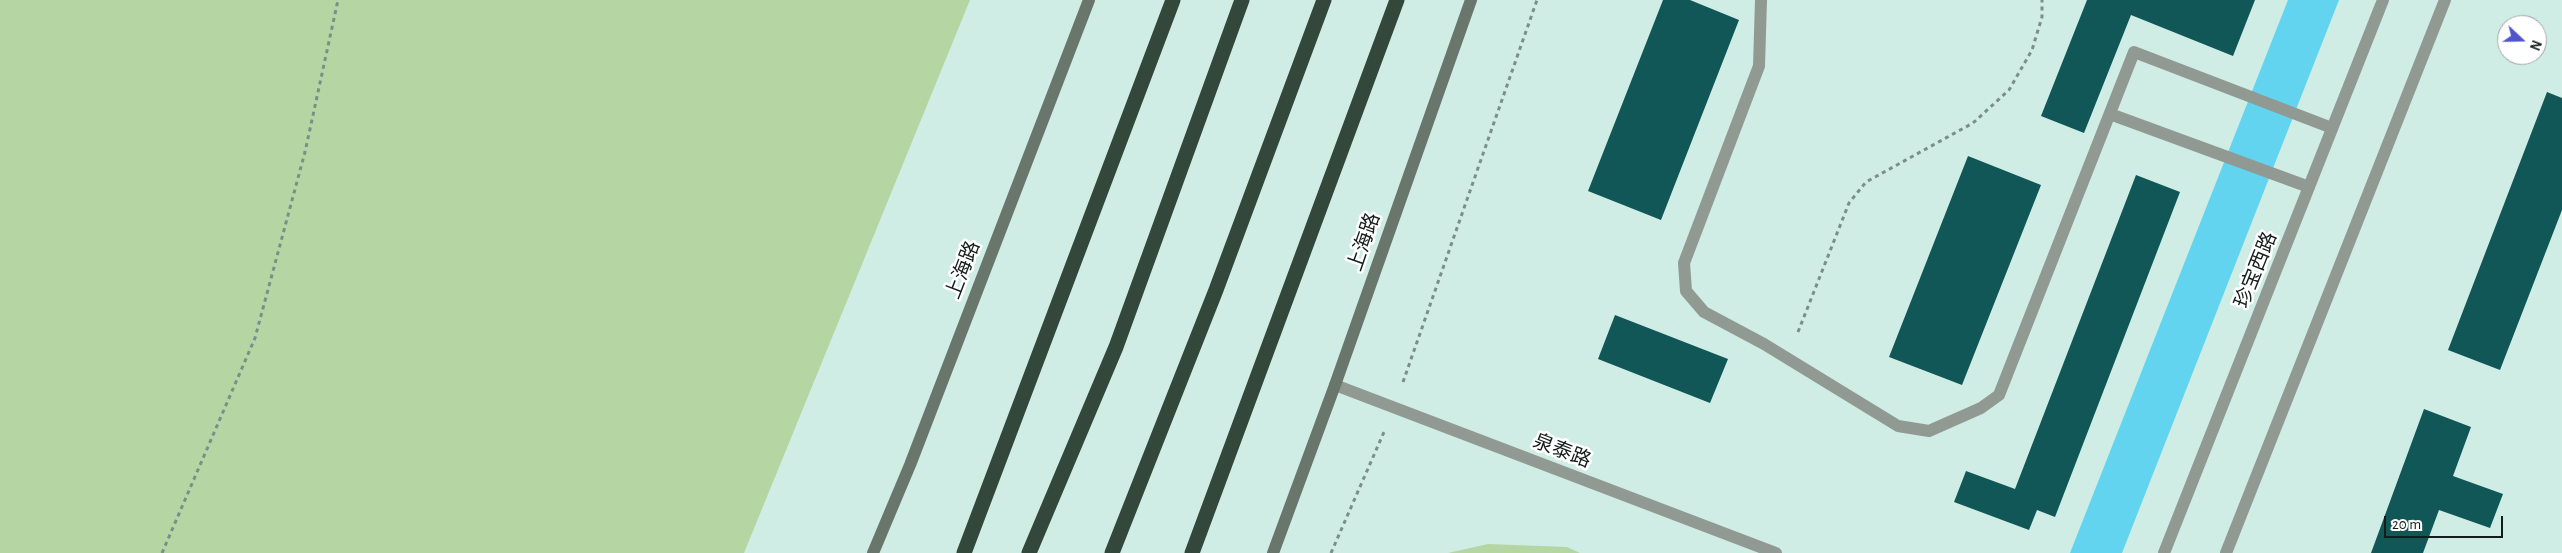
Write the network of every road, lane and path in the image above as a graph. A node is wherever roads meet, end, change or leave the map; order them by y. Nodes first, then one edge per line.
1 (338, 0) edge
2 (1089, 0) edge
3 (1173, 0) edge
4 (1242, 0) edge
5 (1324, 0) edge
6 (1397, 0) edge
7 (1470, 0) edge
8 (1537, 0) edge
9 (1761, 0) edge
10 (2042, 0) edge
11 (2383, 0) edge
12 (2445, 0) edge
13 (2110, 114) junction
14 (2332, 128) junction
15 (2309, 187) junction
16 (1787, 360) junction
17 (1335, 385) junction
18 (1394, 408) junction
19 (910, 465) junction
20 (162, 553) edge
21 (873, 553) edge
22 (879, 553) edge
23 (964, 553) edge
24 (1029, 553) edge
25 (1112, 553) edge
26 (1192, 553) edge
27 (1273, 553) edge
28 (1331, 553) edge
29 (1776, 553) edge
30 (2164, 553) edge
31 (2226, 553) edge

1 - 20 path
2 - 19 main road, 上海路
3 - 23 highway
4 - 24 highway
5 - 25 highway
6 - 26 highway
7 - 17 main road, 上海路
8 - 18 path
9 - 16 street
10 - 16 path
11 - 14 street, 珍宝西路
12 - 31 street
13 - 14 street
13 - 15 street
13 - 16 street
14 - 15 street, 珍宝西路
15 - 30 street, 珍宝西路
17 - 18 street, 泉泰路
17 - 27 main road, 上海路
18 - 28 path
18 - 29 street, 泉泰路
19 - 21 main road, 上海路
19 - 22 main road

